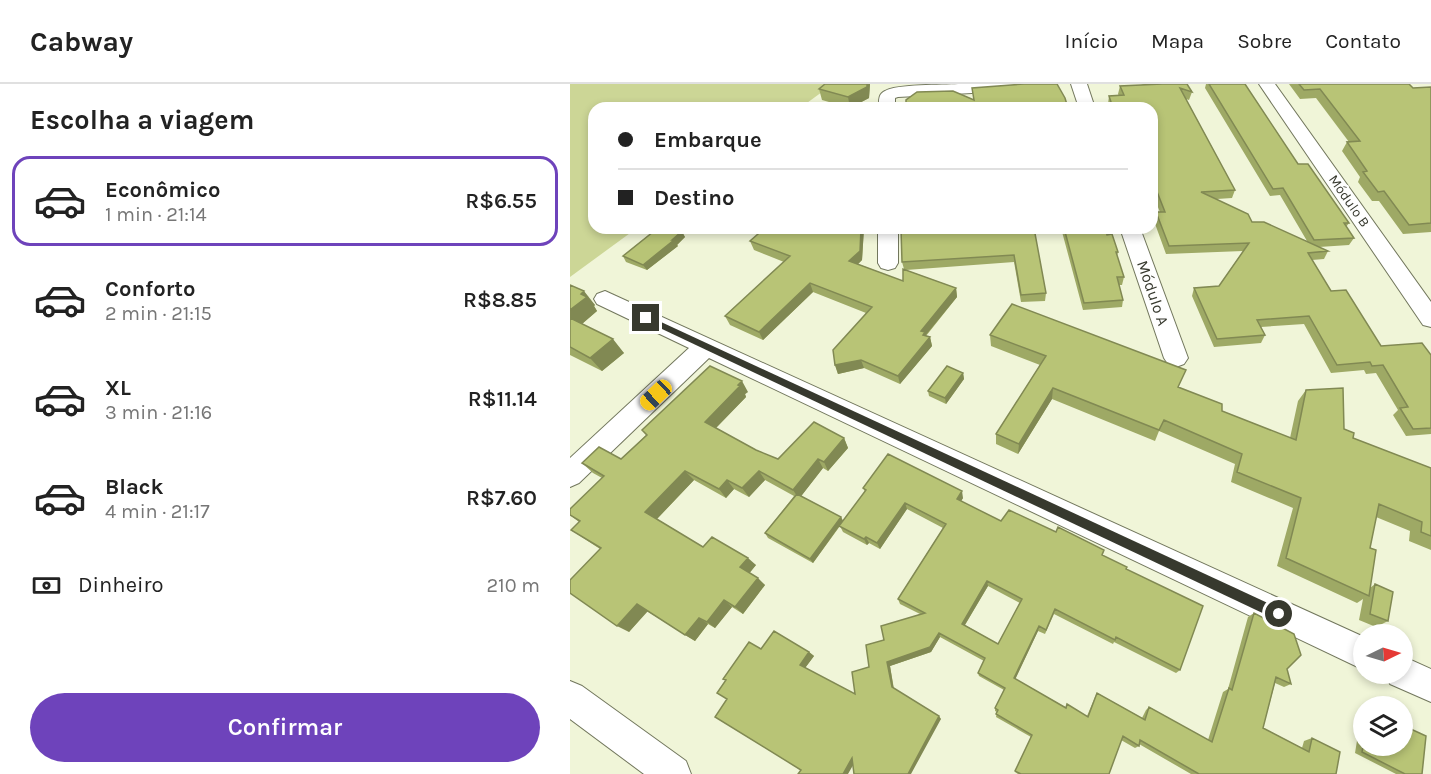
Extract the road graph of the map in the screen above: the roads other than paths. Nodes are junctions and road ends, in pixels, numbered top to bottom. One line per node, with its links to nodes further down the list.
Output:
1 (1043, 84): 4 (street)
2 (1079, 84): 5 (street)
3 (1267, 84): 10 (street, Módulo B)
4 (887, 102)
5 (1086, 102)
6 (888, 234): 8 (street)
7 (1132, 234): 12 (street, Módulo A)
8 (888, 263)
9 (605, 299): 11 (street)
10 (1431, 319)
11 (707, 346): 13 (street); 14 (street)
12 (1176, 358)
13 (570, 475)
14 (1353, 649)
15 (1413, 677): 16 (street)
16 (1431, 686)
17 (570, 698): 18 (street)
18 (674, 774)

